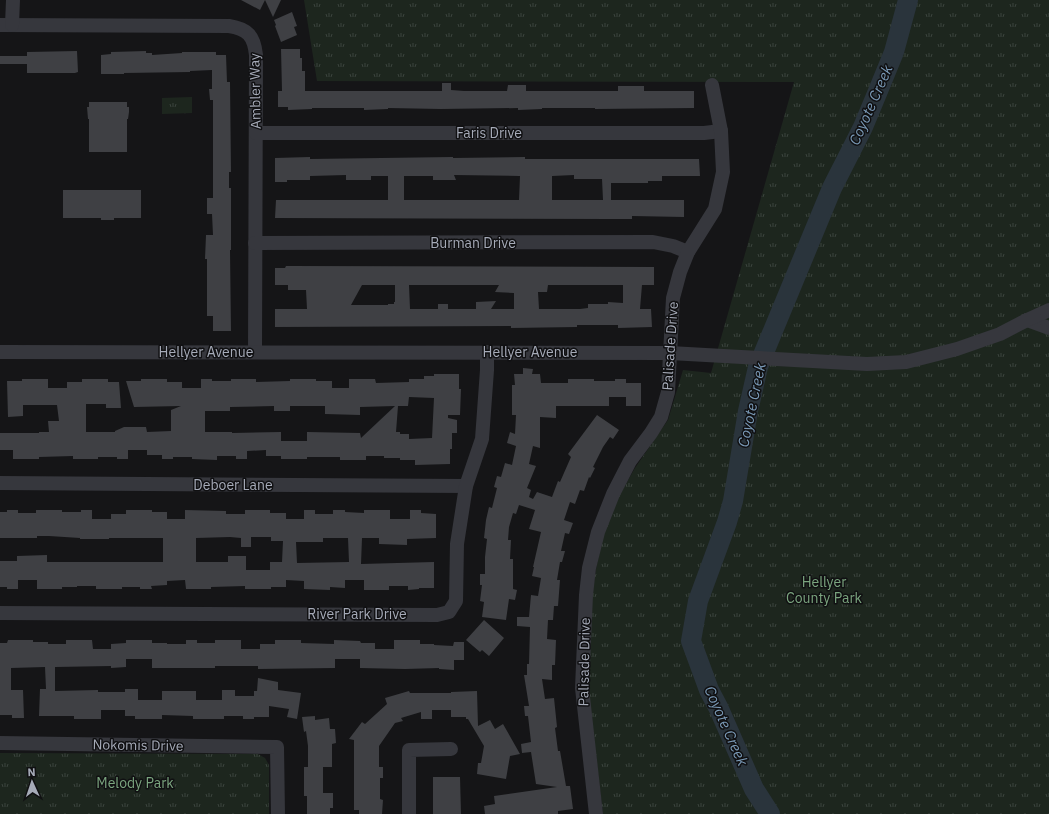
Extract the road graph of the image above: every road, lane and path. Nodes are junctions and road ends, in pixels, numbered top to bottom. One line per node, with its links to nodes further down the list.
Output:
1 (13, 0): 2 (street)
2 (6, 25): 5 (street, Ambler Way)
3 (712, 85): 4 (street, Palisade Drive)
4 (721, 131): 5 (street, Faris Drive); 7 (street, Palisade Drive)
5 (256, 133): 6 (street, Ambler Way)
6 (255, 243): 7 (street, Burman Drive); 12 (street, Ambler Way)
7 (688, 252): 14 (street, Palisade Drive)
8 (1049, 310): 9 (street, Hellyer Avenue)
9 (1027, 320): 10 (street); 14 (street, Hellyer Avenue)
10 (1049, 328)
11 (0, 352): 12 (street, Hellyer Avenue)
12 (255, 352): 13 (street, Hellyer Avenue)
13 (487, 352): 14 (street, Hellyer Avenue); 16 (street, River Park Drive)
14 (670, 353): 22 (street, Palisade Drive)
15 (0, 483): 16 (street, Deboer Lane)
16 (466, 486): 17 (street, River Park Drive)
17 (0, 613)
18 (0, 743): 20 (street, Nokomis Drive)
19 (451, 749): 21 (street)
20 (278, 814)
21 (409, 814)
22 (596, 814)

